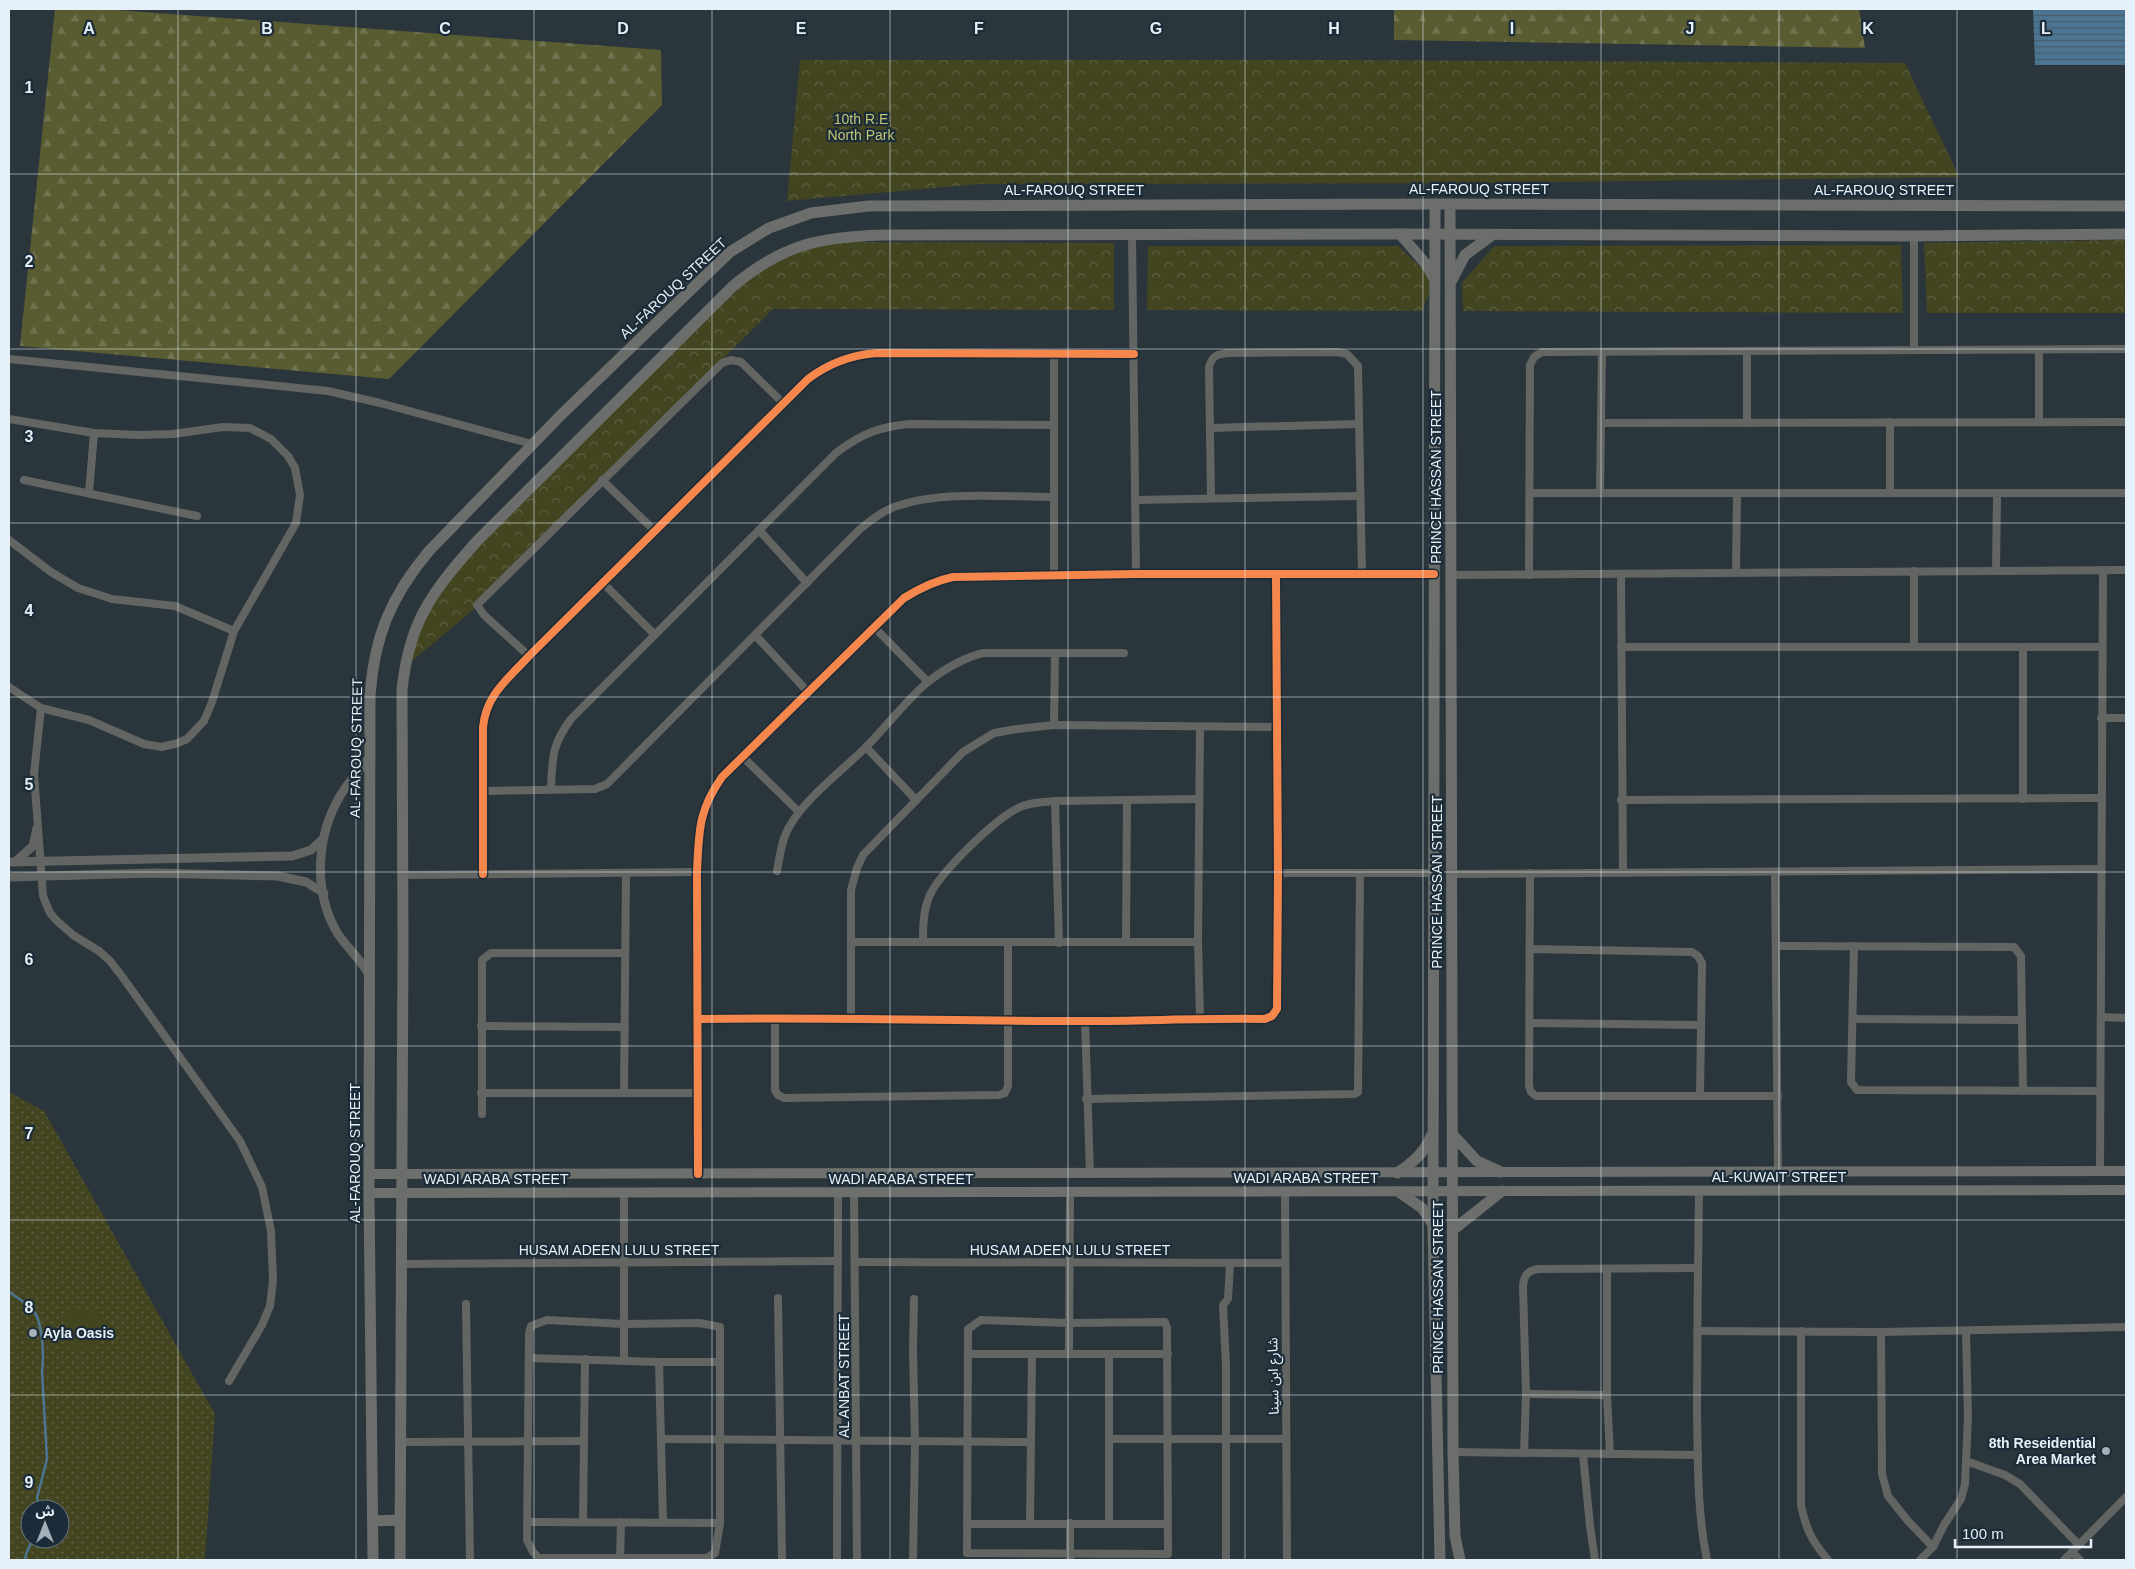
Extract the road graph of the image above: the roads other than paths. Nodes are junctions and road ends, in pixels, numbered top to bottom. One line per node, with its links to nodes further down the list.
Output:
1 (1435, 204): 2 (main road, AL-FAROUQ STREET); 5 (main road, PRINCE HASSAN STREET); 32 (main road, AL-FAROUQ STREET)
2 (1450, 204): 3 (main road, AL-FAROUQ STREET); 6 (main road, PRINCE HASSAN STREET)
3 (2126, 206)
4 (1400, 234): 5 (main road); 9 (main road); 11 (main road)
5 (1435, 234): 6 (main road); 11 (main road, PRINCE HASSAN STREET)
6 (1450, 234): 8 (main road); 12 (main road, PRINCE HASSAN STREET)
7 (2126, 234): 10 (main road)
8 (1493, 235): 10 (main road); 12 (main road)
9 (1132, 236): 19 (street); 115 (main road)
10 (1914, 236): 14 (street)
11 (1435, 280): 57 (main road, PRINCE HASSAN STREET)
12 (1450, 284): 61 (main road, PRINCE HASSAN STREET)
13 (2126, 349): 15 (street)
14 (1914, 350): 15 (street); 16 (street)
15 (2039, 350): 24 (street)
16 (1747, 351): 17 (street); 27 (street)
17 (1602, 352): 26 (street); 36 (street)
18 (1054, 354): 19 (street); 21 (street); 29 (street)
19 (1134, 354): 45 (street)
20 (9, 359): 32 (street)
21 (784, 404): 34 (street); 48 (street)
22 (9, 419): 31 (street)
23 (1890, 422): 24 (street); 27 (street); 39 (street)
24 (2039, 422): 25 (street)
25 (2126, 422)
26 (1601, 423): 27 (street); 37 (street)
27 (1747, 423)
28 (1359, 424): 30 (street); 30 (street); 43 (street)
29 (1053, 425): 42 (street); 47 (street)
30 (1210, 428): 44 (street)
31 (94, 433): 35 (street); 66 (street)
32 (532, 444): 86 (main road, AL-FAROUQ STREET)
33 (24, 480): 35 (street)
34 (602, 480): 48 (street); 75 (street)
35 (89, 493): 46 (street)
36 (1530, 493): 37 (street); 62 (street)
37 (1600, 493): 38 (street)
38 (1737, 493): 39 (street); 54 (street)
39 (1890, 493): 40 (street)
40 (1998, 493): 41 (street); 53 (street)
41 (2126, 493)
42 (1054, 496): 59 (street); 63 (street)
43 (1360, 496): 44 (street); 56 (street)
44 (1211, 498): 45 (street)
45 (1135, 500): 55 (street)
46 (196, 516)
47 (759, 530): 63 (street); 67 (street)
48 (656, 532): 64 (street)
49 (9, 540): 66 (street)
50 (2103, 570): 51 (street); 53 (street); 72 (street)
51 (2126, 570)
52 (1914, 571): 53 (street); 54 (street); 70 (street)
53 (1996, 571)
54 (1736, 573): 58 (street)
55 (1136, 574): 59 (street); 60 (street)
56 (1362, 574): 57 (street); 60 (street)
57 (1434, 574): 108 (main road, PRINCE HASSAN STREET)
58 (1621, 574): 62 (street); 69 (street)
59 (1054, 575): 65 (street)
60 (1276, 575): 84 (street)
61 (1451, 575): 62 (street); 113 (main road, PRINCE HASSAN STREET)
62 (1528, 575)
63 (807, 583): 68 (street)
64 (604, 584): 67 (street); 75 (street)
65 (874, 627): 76 (street); 78 (street)
66 (234, 631): 79 (street)
67 (654, 634): 88 (street)
68 (756, 636): 78 (street); 88 (street)
69 (1621, 647): 70 (street); 95 (street)
70 (1914, 647): 71 (street)
71 (2023, 647): 72 (street); 92 (street)
72 (2101, 647): 80 (street)
73 (1055, 653): 74 (street); 76 (street); 82 (street)
74 (1124, 654)
75 (529, 656): 89 (street)
76 (928, 682): 85 (street)
77 (9, 687): 79 (street)
78 (808, 692): 87 (street)
79 (41, 708): 98 (street)
80 (2101, 718): 81 (street); 90 (street)
81 (2126, 718)
82 (1054, 725): 83 (street); 93 (street)
83 (1200, 727): 84 (street); 91 (street)
84 (1276, 727): 107 (street)
85 (866, 747): 93 (street); 97 (street)
86 (371, 756): 99 (street); 128 (main road, AL-FAROUQ STREET)
87 (743, 757): 97 (street); 104 (street)
88 (551, 789): 89 (street)
89 (483, 791): 111 (street)
90 (2101, 798): 92 (street); 102 (street)
91 (1199, 799): 94 (street); 122 (street)
92 (2023, 799): 95 (street)
93 (916, 800): 118 (street)
94 (1127, 800): 96 (street); 121 (street)
95 (1621, 800): 110 (street)
96 (1055, 801): 119 (street); 123 (street)
97 (799, 812): 103 (street)
98 (37, 828): 100 (street); 101 (street)
99 (322, 840): 100 (street); 117 (street)
100 (39, 860): 101 (street); 114 (street)
101 (12, 861)
102 (2101, 869): 105 (street); 129 (street)
103 (777, 871)
104 (697, 872): 106 (street); 134 (street)
105 (1774, 872): 110 (street); 124 (street)
106 (626, 873): 111 (street); 127 (street)
107 (1278, 873): 112 (street); 132 (street)
108 (1433, 873): 112 (street); 152 (main road, PRINCE HASSAN STREET)
109 (1530, 873): 110 (street); 113 (street); 126 (street)
110 (1623, 873)
111 (483, 874): 115 (street)
112 (1360, 874): 150 (street)
113 (1452, 874): 153 (main road, PRINCE HASSAN STREET)
114 (40, 875): 116 (street); 117 (street); 213 (street)
115 (403, 875): 165 (main road)
116 (9, 877)
117 (324, 893): 128 (street)
118 (851, 942): 119 (street); 131 (street)
119 (923, 942): 120 (street)
120 (1008, 942): 123 (street); 136 (street)
121 (1126, 942): 122 (street); 123 (street)
122 (1198, 942): 132 (street)
123 (1059, 943)
124 (1776, 946): 125 (street); 149 (street)
125 (1854, 946): 135 (street); 137 (street)
126 (1530, 949): 139 (street); 140 (street)
127 (625, 953): 141 (street); 142 (street)
128 (369, 976): 164 (main road, AL-FAROUQ STREET)
129 (2101, 1017): 133 (street); 144 (street)
130 (774, 1018): 131 (street); 134 (street); 136 (street)
131 (852, 1018): 136 (street)
132 (1200, 1018): 138 (street)
133 (2126, 1018)
134 (699, 1019): 147 (street)
135 (1853, 1019): 137 (street); 143 (street)
136 (1009, 1020): 138 (street)
137 (2022, 1020): 143 (street)
138 (1085, 1021): 150 (street)
139 (1530, 1024): 140 (street); 148 (street)
140 (1700, 1025): 148 (street)
141 (481, 1026): 142 (street); 145 (street)
142 (625, 1027): 146 (street)
143 (2023, 1091): 144 (street)
144 (2100, 1091): 159 (street)
145 (481, 1092): 146 (street); 151 (street)
146 (624, 1093): 147 (street)
147 (697, 1093): 166 (street)
148 (1700, 1096): 149 (street)
149 (1778, 1096): 157 (street)
150 (1086, 1099): 162 (street)
151 (482, 1114)
152 (1433, 1132): 154 (main road, PRINCE HASSAN STREET); 163 (main road)
153 (1452, 1135): 155 (main road, PRINCE HASSAN STREET); 156 (main road)
154 (1433, 1172): 155 (main road, AL-KUWAIT STREET); 163 (main road, WADI ARABA STREET); 178 (main road, PRINCE HASSAN STREET)
155 (1453, 1172): 156 (main road, AL-KUWAIT STREET); 168 (main road, PRINCE HASSAN STREET)
156 (1501, 1172): 157 (main road, AL-KUWAIT STREET)
157 (1778, 1172): 158 (main road, AL-KUWAIT STREET)
158 (1916, 1172): 159 (main road, AL-KUWAIT STREET); 171 (main road)
159 (2100, 1172): 160 (main road, AL-KUWAIT STREET)
160 (2126, 1172)
161 (993, 1173): 162 (main road, WADI ARABA STREET); 166 (main road, WADI ARABA STREET); 174 (main road)
162 (1090, 1173): 163 (main road, WADI ARABA STREET)
163 (1397, 1173)
164 (370, 1174): 165 (main road, WADI ARABA STREET); 179 (main road, AL-FAROUQ STREET)
165 (401, 1174): 166 (main road, WADI ARABA STREET); 180 (main road)
166 (698, 1174)
167 (2126, 1190): 171 (main road, AL-KUWAIT STREET)
168 (1453, 1191): 169 (main road, AL-KUWAIT STREET); 178 (main road, AL-KUWAIT STREET); 183 (main road, PRINCE HASSAN STREET)
169 (1502, 1191): 170 (main road, AL-KUWAIT STREET); 183 (main road)
170 (1699, 1191): 171 (main road, AL-KUWAIT STREET); 191 (street)
171 (1918, 1191)
172 (838, 1192): 173 (main road, WADI ARABA STREET); 181 (main road, WADI ARABA STREET); 184 (street, AL ANBAT STREET)
173 (854, 1192): 174 (main road, WADI ARABA STREET); 186 (street, AL ANBAT STREET)
174 (994, 1192): 175 (main road, WADI ARABA STREET)
175 (1070, 1192): 176 (main road, WADI ARABA STREET); 187 (street)
176 (1285, 1192): 177 (main road, WADI ARABA STREET); 189 (street, شارع ابن سينا)
177 (1400, 1192): 178 (main road, WADI ARABA STREET); 182 (main road)
178 (1432, 1192): 182 (main road, PRINCE HASSAN STREET)
179 (369, 1193): 180 (main road, WADI ARABA STREET); 241 (main road, AL-FAROUQ STREET)
180 (401, 1193): 181 (main road, WADI ARABA STREET); 190 (main road)
181 (624, 1193): 185 (street)
182 (1432, 1229): 265 (main road, PRINCE HASSAN STREET)
183 (1453, 1230): 232 (main road, PRINCE HASSAN STREET)
184 (837, 1261): 185 (street, HUSAM ADEEN LULU STREET); 226 (street, AL ANBAT STREET)
185 (624, 1262): 190 (street, HUSAM ADEEN LULU STREET); 197 (street)
186 (856, 1262): 187 (street, HUSAM ADEEN LULU STREET); 227 (street, AL ANBAT STREET)
187 (1068, 1262): 188 (street, HUSAM ADEEN LULU STREET); 196 (street)
188 (1230, 1263): 189 (street, HUSAM ADEEN LULU STREET); 219 (street)
189 (1284, 1263): 222 (street, شارع ابن سينا)
190 (401, 1264): 229 (main road)
191 (1698, 1268): 192 (street); 200 (street)
192 (1607, 1269): 214 (street); 215 (street)
193 (778, 1298): 221 (street)
194 (914, 1299): 228 (street)
195 (466, 1304): 223 (street)
196 (1069, 1323): 203 (street); 205 (street); 207 (street)
197 (623, 1324): 208 (street); 210 (street); 212 (street)
198 (2126, 1327): 199 (street)
199 (1966, 1330): 202 (street); 237 (street)
200 (1696, 1331): 201 (street); 236 (street)
201 (1801, 1331): 202 (street); 269 (street)
202 (1881, 1332): 252 (street)
203 (968, 1354): 204 (street); 230 (street)
204 (1032, 1354): 205 (street); 231 (street)
205 (1069, 1354): 206 (street)
206 (1109, 1354): 207 (street); 217 (street)
207 (1168, 1354): 218 (street)
208 (529, 1358): 209 (street); 224 (street)
209 (585, 1359): 210 (street); 225 (street)
210 (624, 1360): 211 (street)
211 (659, 1362): 212 (street); 216 (street)
212 (720, 1362): 220 (street)
213 (229, 1381)
214 (1526, 1394): 215 (street); 233 (street)
215 (1607, 1395): 235 (street)
216 (662, 1439): 220 (street); 244 (street)
217 (1109, 1439): 218 (street); 248 (street)
218 (1168, 1439): 219 (street); 250 (street)
219 (1226, 1439): 222 (street); 263 (street)
220 (722, 1440): 221 (street); 245 (street)
221 (780, 1440): 226 (street); 259 (street)
222 (1286, 1440): 264 (street, شارع ابن سينا)
223 (468, 1441): 224 (street); 229 (street); 258 (street)
224 (529, 1441): 225 (street); 242 (street)
225 (584, 1441): 240 (street)
226 (837, 1441): 227 (street); 260 (street, AL ANBAT STREET)
227 (856, 1441): 228 (street); 261 (street, AL ANBAT STREET)
228 (915, 1441): 230 (street); 262 (street)
229 (400, 1442): 239 (main road)
230 (967, 1442): 231 (street); 249 (street)
231 (1031, 1442): 246 (street)
232 (1453, 1452): 233 (street); 266 (main road, PRINCE HASSAN STREET)
233 (1524, 1453): 234 (street)
234 (1583, 1454): 235 (street); 267 (street)
235 (1610, 1454): 236 (street)
236 (1698, 1455): 268 (street)
237 (1966, 1461): 251 (street); 252 (street)
238 (2126, 1497): 251 (street)
239 (400, 1520): 241 (main road); 257 (main road)
240 (583, 1521): 242 (street); 243 (street)
241 (373, 1522): 256 (main road, AL-FAROUQ STREET)
242 (527, 1522): 255 (street)
243 (621, 1522): 244 (street); 255 (street)
244 (663, 1522): 245 (street)
245 (720, 1523): 255 (street)
246 (1030, 1523): 247 (street); 249 (street)
247 (1070, 1523): 248 (street); 254 (street)
248 (1109, 1523): 250 (street)
249 (967, 1524): 254 (street)
250 (1168, 1524): 254 (street)
251 (2079, 1545): 253 (street)
252 (1933, 1547): 270 (street)
253 (2072, 1552): 271 (street); 272 (street)
254 (1070, 1557)
255 (620, 1559)
256 (373, 1560)
257 (400, 1560)
258 (470, 1560)
259 (782, 1560)
260 (837, 1560)
261 (857, 1560)
262 (913, 1560)
263 (1226, 1560)
264 (1286, 1560)
265 (1440, 1560)
266 (1460, 1560)
267 (1595, 1560)
268 (1707, 1560)
269 (1828, 1560)
270 (1920, 1560)
271 (2064, 1560)
272 (2080, 1560)

